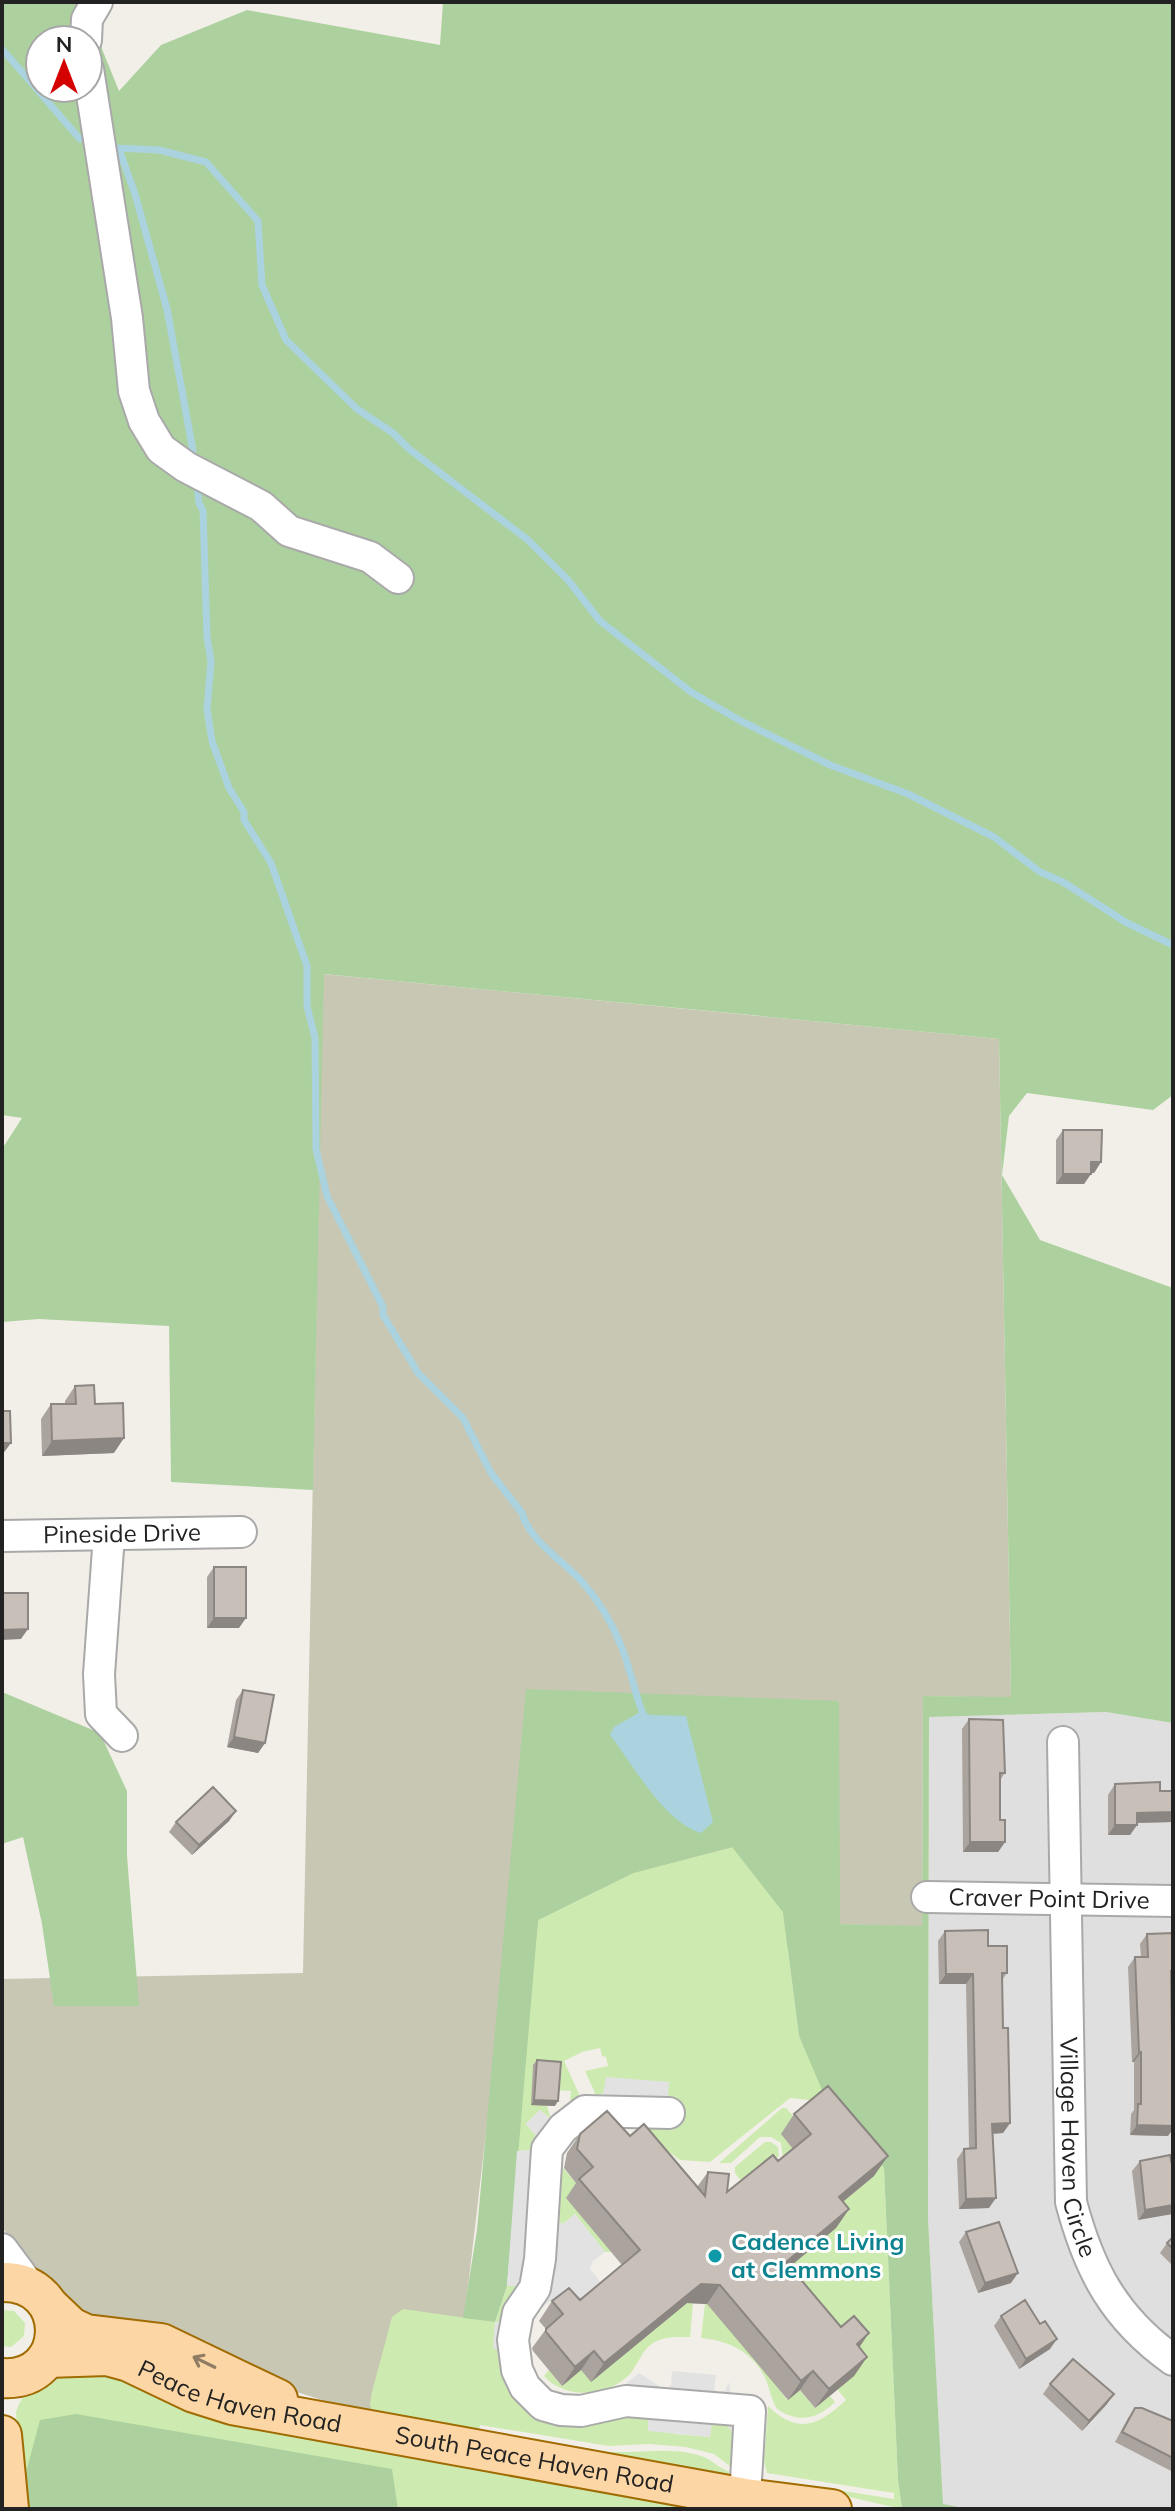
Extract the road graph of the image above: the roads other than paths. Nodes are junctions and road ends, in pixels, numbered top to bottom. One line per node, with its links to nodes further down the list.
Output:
1 (97, 2): 2 (street)
2 (87, 24)
3 (93, 104): 4 (street)
4 (398, 578)
5 (241, 1532): 6 (street, Pineside Drive)
6 (109, 1535): 7 (street, Pineside Drive); 8 (street)
7 (2, 1536)
8 (122, 1736)
9 (1063, 1742): 11 (street, Village Haven Circle)
10 (927, 1897): 11 (street, Craver Point Drive)
11 (1066, 1900): 12 (street, Craver Point Drive); 16 (street, Village Haven Circle)
12 (1173, 1901)
13 (669, 2113): 20 (street)
14 (2, 2249): 15 (street)
15 (28, 2293): 17 (main road); 18 (main road, Peace Haven Road, one-way to 15)
16 (1173, 2360)
17 (23, 2371): 18 (main road, Peace Haven Road); 19 (main road)
18 (324, 2420): 20 (main road, South Peace Haven Road)
19 (3, 2439): 21 (main road)
20 (745, 2498): 22 (main road, South Peace Haven Road); 23 (main road, South Peace Haven Road)
21 (9, 2509)
22 (784, 2509)
23 (832, 2509)

